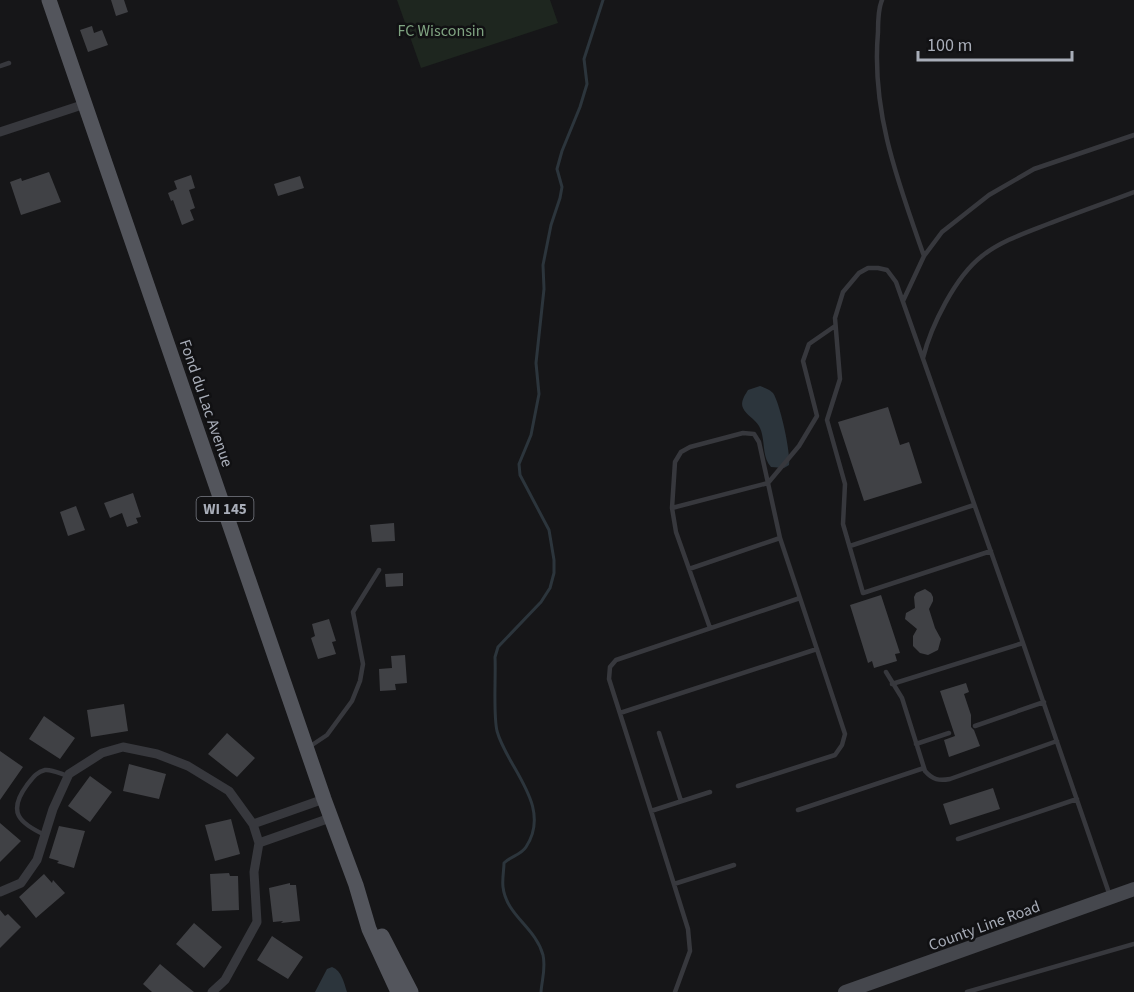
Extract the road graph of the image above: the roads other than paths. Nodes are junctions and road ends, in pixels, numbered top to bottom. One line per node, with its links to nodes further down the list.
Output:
1 (50, 0): 5 (main road, Fond du Lac Avenue / WI 145)
2 (882, 0): 9 (lane)
3 (9, 63): 4 (lane)
4 (0, 66)
5 (85, 104): 6 (street); 34 (main road, Fond du Lac Avenue / WI 145)
6 (0, 132)
7 (1134, 135): 9 (lane)
8 (1134, 192): 12 (lane)
9 (924, 256): 10 (lane)
10 (903, 301): 11 (lane); 12 (lane)
11 (835, 326): 13 (lane); 17 (lane)
12 (923, 359): 14 (lane)
13 (768, 483): 15 (lane); 15 (lane); 16 (lane)
14 (974, 505): 17 (lane); 18 (lane)
15 (672, 508): 19 (lane)
16 (780, 538): 19 (lane); 21 (lane)
17 (850, 546): 18 (lane)
18 (991, 551): 23 (lane)
19 (689, 569): 22 (lane)
20 (379, 570): 34 (lane)
21 (800, 598): 22 (lane); 24 (lane)
22 (710, 628): 28 (lane)
23 (1023, 643): 26 (lane); 27 (lane)
24 (817, 649): 28 (lane); 37 (lane)
25 (886, 672): 26 (lane)
26 (892, 684): 33 (lane)
27 (1044, 702): 29 (lane); 32 (lane)
28 (620, 713): 43 (lane)
29 (975, 726)
30 (659, 733): 41 (lane)
31 (949, 733): 33 (lane)
32 (1057, 741): 35 (lane); 40 (lane)
33 (916, 744): 35 (lane)
34 (306, 749): 39 (main road, Fond du Lac Avenue / WI 145)
35 (924, 768): 42 (lane)
36 (68, 776): 45 (street); 46 (street); 46 (lane)
37 (738, 786)
38 (710, 792): 41 (lane)
39 (324, 799): 44 (main road, Fond du Lac Avenue / WI 145); 45 (street)
40 (1077, 799): 47 (lane); 54 (lane)
41 (681, 801): 43 (lane)
42 (798, 810)
43 (651, 811): 50 (lane)
44 (330, 818): 48 (street); 51 (main road, Fond du Lac Avenue / WI 145)
45 (253, 824): 48 (street)
46 (45, 835): 53 (street)
47 (958, 839)
48 (260, 843): 56 (street)
49 (734, 865): 50 (lane)
50 (674, 884): 59 (lane)
51 (356, 885): 57 (main road, Fond du Lac Avenue / WI 145); 58 (main road, Fond du Lac Avenue / WI 145)
52 (1134, 889): 54 (street, County Line Road)
53 (0, 892)
54 (1110, 898): 60 (street, County Line Road)
55 (1134, 944): 61 (lane)
56 (212, 992)
57 (398, 992)
58 (411, 992)
59 (675, 992)
60 (845, 992)
61 (967, 992)

